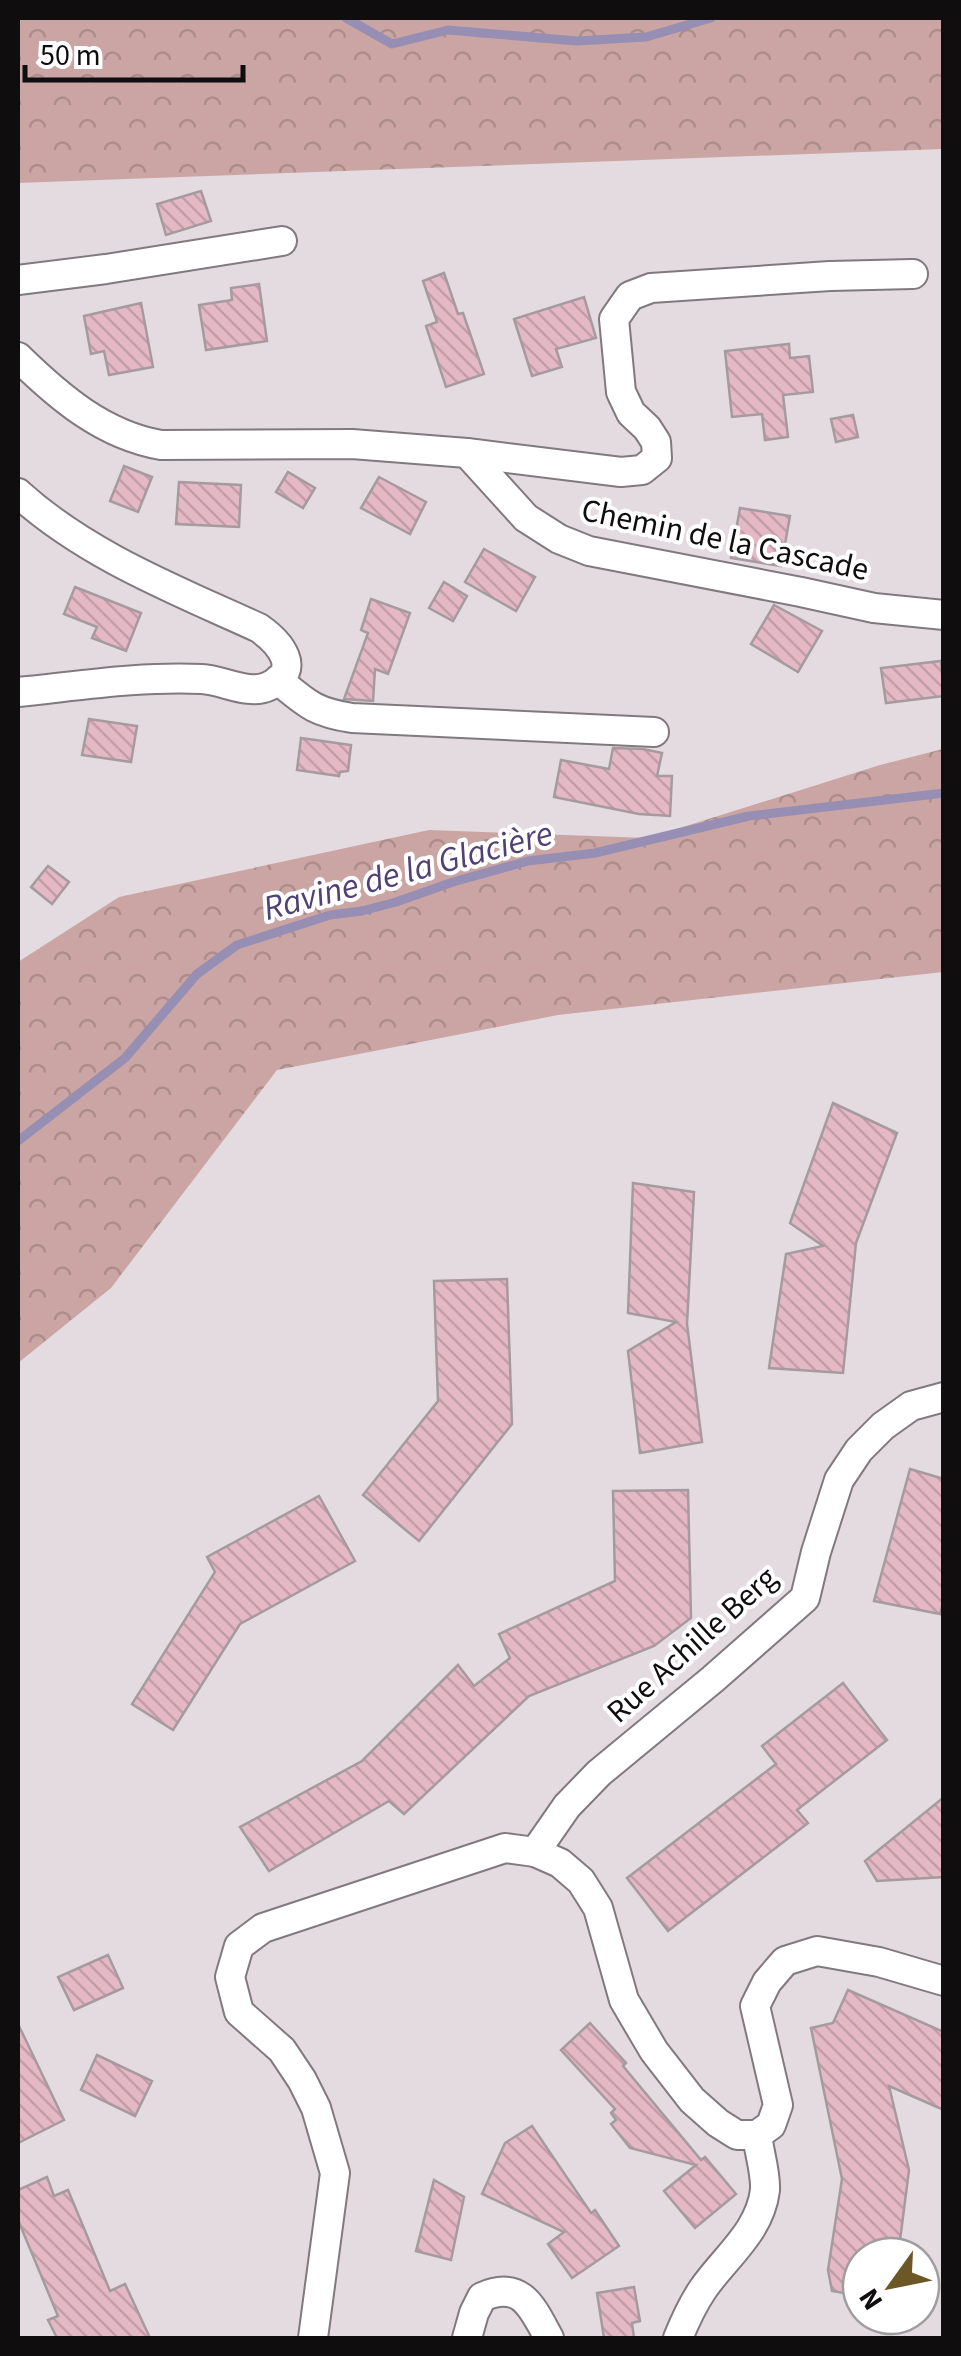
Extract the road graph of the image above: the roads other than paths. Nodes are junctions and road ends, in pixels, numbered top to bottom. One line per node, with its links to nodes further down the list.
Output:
1 (282, 241): 3 (street)
2 (913, 274): 5 (street, Chemin de la Cascade)
3 (18, 280)
4 (18, 356): 5 (street, Chemin de la Cascade)
5 (467, 453): 7 (street, Chemin de la Cascade)
6 (18, 493): 8 (street)
7 (944, 615)
8 (278, 680): 9 (street); 10 (street)
9 (18, 692)
10 (654, 732)
11 (944, 1397): 12 (street, Rue Achille Berg)
12 (535, 1852): 14 (street); 15 (street)
13 (944, 1982): 14 (street)
14 (756, 2135): 18 (street)
15 (313, 2338)
16 (467, 2338): 17 (street)
17 (550, 2338)
18 (678, 2338)

